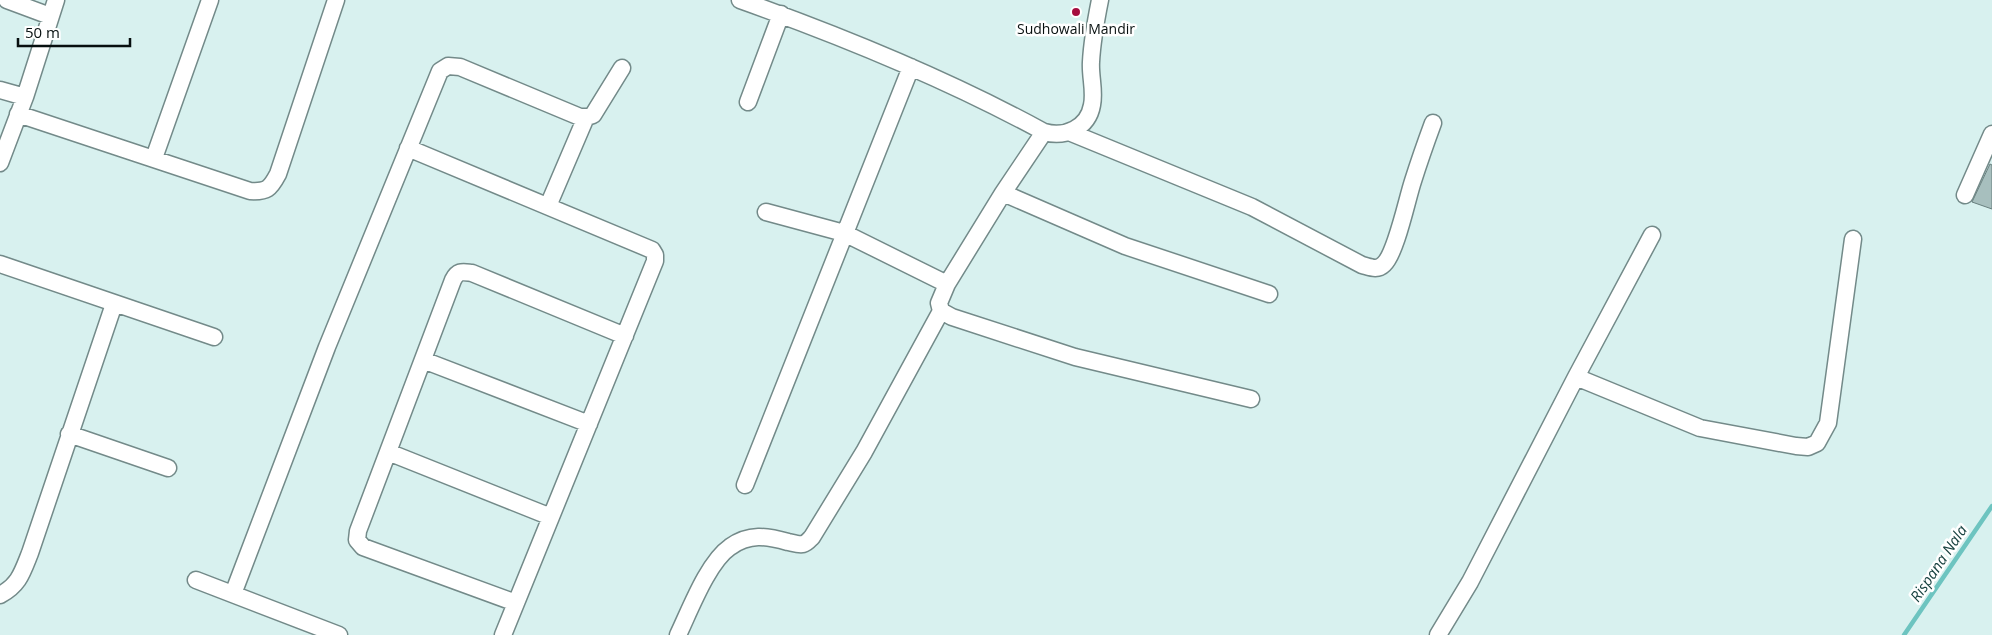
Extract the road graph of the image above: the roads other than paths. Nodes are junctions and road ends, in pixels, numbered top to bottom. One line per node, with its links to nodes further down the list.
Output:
1 (7, 0): 8 (street)
2 (56, 0): 8 (street)
3 (210, 0): 21 (street)
4 (336, 0): 21 (street)
5 (740, 0): 7 (street)
6 (1100, 0): 18 (street)
7 (781, 14): 9 (street); 13 (street)
8 (50, 16): 12 (street)
9 (911, 67): 17 (street); 27 (street)
10 (622, 68): 15 (street)
11 (0, 90): 12 (street)
12 (25, 97): 14 (street)
13 (748, 102)
14 (18, 114): 21 (street); 22 (street)
15 (586, 117): 20 (street); 25 (street)
16 (1433, 123): 18 (street)
17 (1044, 132): 18 (street); 23 (street)
18 (1069, 132)
19 (1992, 134): 24 (street)
20 (408, 148): 25 (street); 47 (street)
21 (154, 158)
22 (0, 163)
23 (1003, 193): 31 (street); 32 (street)
24 (1965, 195)
25 (548, 206): 36 (street)
26 (766, 212): 27 (street)
27 (844, 233): 31 (street); 44 (street)
28 (1652, 235): 38 (street)
29 (1853, 239): 38 (street)
30 (0, 264): 33 (street)
31 (947, 284): 34 (street)
32 (1270, 294)
33 (114, 304): 35 (street); 41 (street)
34 (941, 311): 39 (street); 52 (street)
35 (214, 336)
36 (625, 336): 37 (street); 40 (street)
37 (423, 360): 40 (street); 42 (street)
38 (1576, 377): 53 (street)
39 (1251, 399)
40 (589, 424): 45 (street)
41 (68, 434): 43 (street); 48 (street)
42 (388, 452): 45 (street); 49 (street)
43 (168, 468)
44 (745, 485)
45 (551, 517): 49 (street)
46 (196, 580): 47 (street)
47 (233, 594): 50 (street)
48 (0, 595)
49 (516, 603): 51 (street)
50 (339, 635)
51 (503, 635)
52 (678, 635)
53 (1438, 635)

